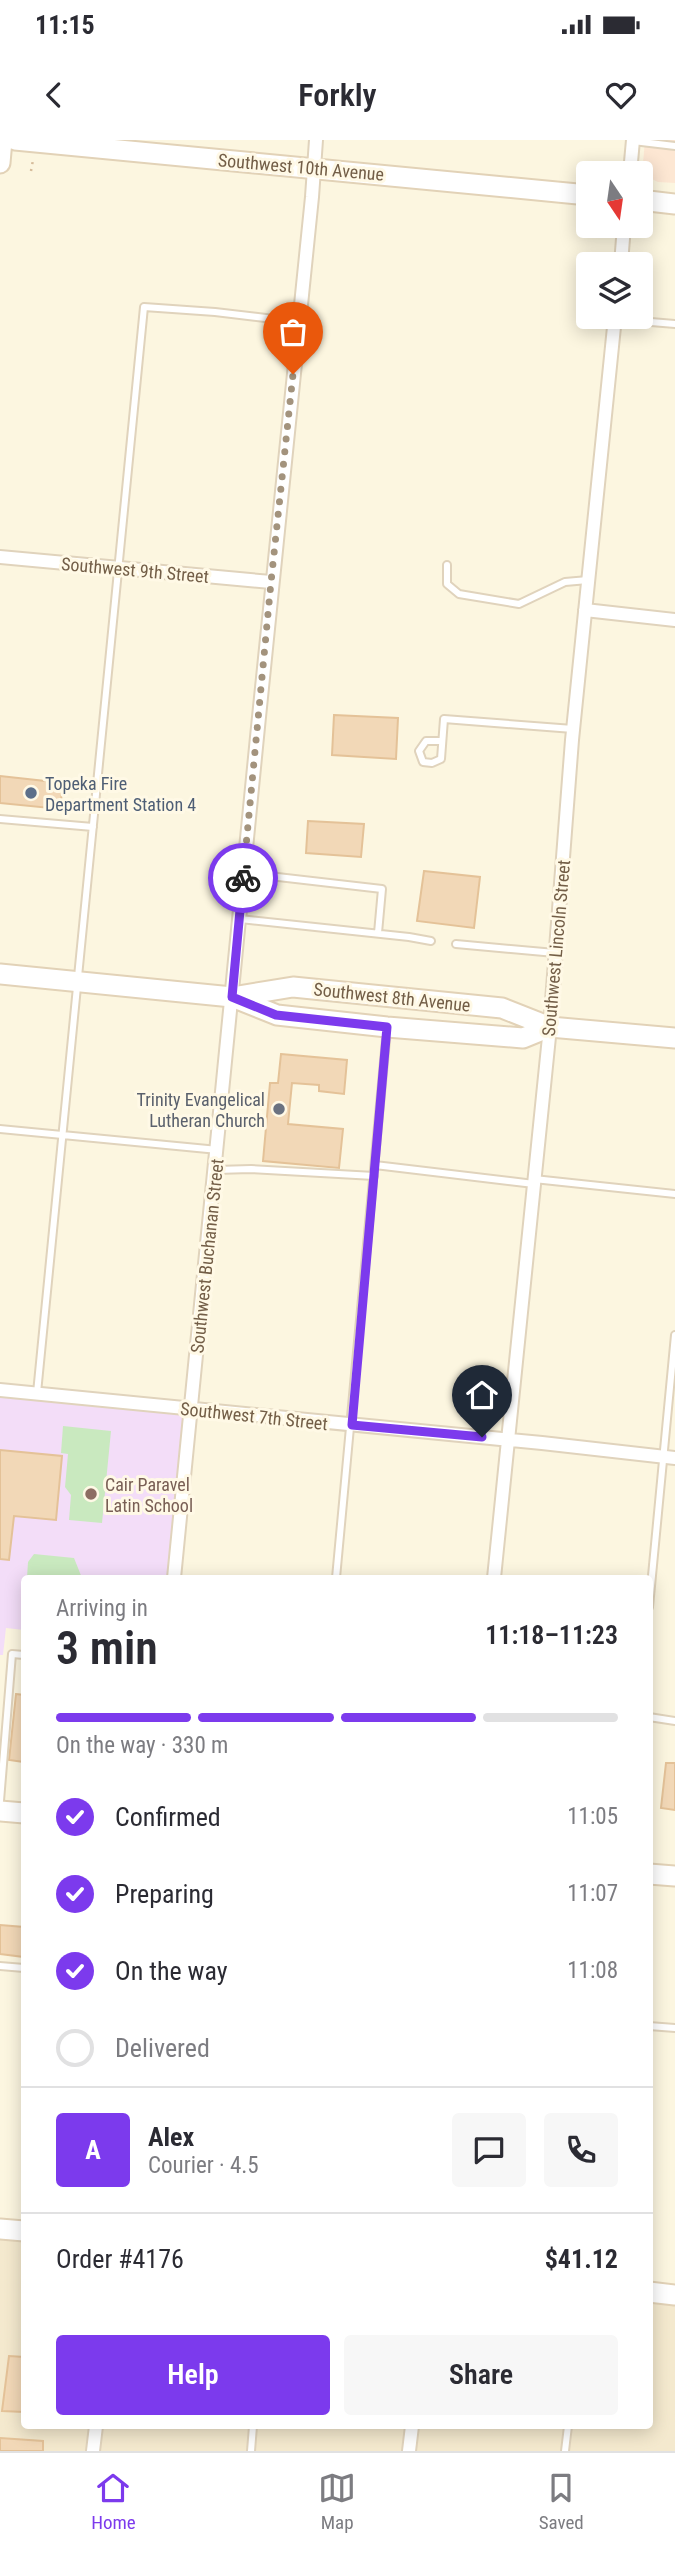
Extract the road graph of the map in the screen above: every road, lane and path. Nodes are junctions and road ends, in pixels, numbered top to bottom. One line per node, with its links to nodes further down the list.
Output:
1 (2, 140): 8 (street)
2 (15, 140): 6 (street, Southwest 10th Avenue)
3 (316, 140): 9 (street, Southwest Buchanan Street)
4 (633, 141): 5 (lane); 7 (street)
5 (675, 146)
6 (158, 147): 9 (street, Southwest 10th Avenue)
7 (631, 161)
8 (0, 163)
9 (314, 169): 10 (street, Southwest 10th Avenue); 13 (street, Southwest Buchanan Street)
10 (576, 194)
11 (653, 201): 12 (street)
12 (675, 204)
13 (299, 322): 19 (lane); 21 (street, Southwest Buchanan Street)
14 (653, 322): 15 (lane)
15 (675, 324)
16 (614, 329): 20 (street, Southwest Lincoln Street)
17 (0, 556): 19 (street, Southwest 9th Street)
18 (447, 565): 20 (lane)
19 (118, 568): 21 (street, Southwest 9th Street); 27 (lane)
20 (588, 580): 22 (street, Southwest Lincoln Street)
21 (271, 582): 28 (street, Southwest Buchanan Street)
22 (585, 610): 23 (street); 24 (street, Southwest Lincoln Street)
23 (675, 621)
24 (573, 729): 25 (lane); 33 (street, Southwest Lincoln Street)
25 (442, 741)
26 (0, 819): 27 (lane)
27 (93, 827): 35 (lane)
28 (244, 873): 29 (street, Southwest Buchanan Street); 30 (lane)
29 (240, 919): 30 (lane); 36 (street, Southwest Buchanan Street)
30 (378, 933): 31 (lane)
31 (431, 941)
32 (456, 944): 33 (lane)
33 (555, 953): 38 (street, Southwest Lincoln Street)
34 (0, 974): 35 (street, Southwest 8th Avenue)
35 (77, 982): 36 (street, Southwest 8th Avenue); 41 (lane)
36 (232, 997): 37 (street, Southwest 8th Avenue); 38 (street, Southwest 8th Avenue); 42 (street, Southwest Buchanan Street)
37 (387, 1027): 38 (street, Southwest 8th Avenue); 43 (lane)
38 (550, 1027): 39 (street, Southwest 8th Avenue); 46 (street, Southwest Lincoln Street)
39 (675, 1038)
40 (0, 1129): 41 (lane)
41 (62, 1135): 42 (lane); 51 (lane)
42 (218, 1150): 44 (street, Southwest Buchanan Street)
43 (375, 1165): 45 (lane); 46 (lane)
44 (216, 1170): 45 (lane); 52 (street, Southwest Buchanan Street)
45 (374, 1176): 53 (lane)
46 (534, 1182): 47 (lane); 54 (street, Southwest Lincoln Street)
47 (675, 1194)
48 (675, 1335): 49 (lane)
49 (674, 1345): 55 (lane)
50 (0, 1390): 51 (street, Southwest 7th Street)
51 (37, 1393): 52 (street, Southwest 7th Street)
52 (191, 1410): 53 (street, Southwest 7th Street); 56 (street, Southwest Buchanan Street)
53 (352, 1425): 54 (street, Southwest 7th Street); 57 (lane)
54 (508, 1439): 55 (street, Southwest 7th Street); 58 (street, Southwest Lincoln Street)
55 (669, 1457): 59 (lane)
56 (174, 1575)
57 (336, 1575)
58 (494, 1575)
59 (653, 1577)
60 (21, 1655): 63 (lane)
61 (653, 1718): 62 (lane)
62 (675, 1721)
63 (0, 1801)
64 (0, 1811): 65 (street)
65 (21, 1813)
66 (653, 1874): 67 (street)
67 (675, 1876)
68 (0, 1966): 69 (lane)
69 (21, 1968)
70 (653, 2026): 71 (lane)
71 (675, 2028)
72 (0, 2229): 73 (street)
73 (21, 2231)
74 (653, 2292): 75 (street)
75 (675, 2295)
76 (96, 2429): 80 (street)
77 (253, 2429): 81 (lane)
78 (412, 2429): 82 (street)
79 (568, 2429): 83 (lane)
80 (93, 2451)
81 (250, 2451)
82 (409, 2451)
83 (565, 2451)

